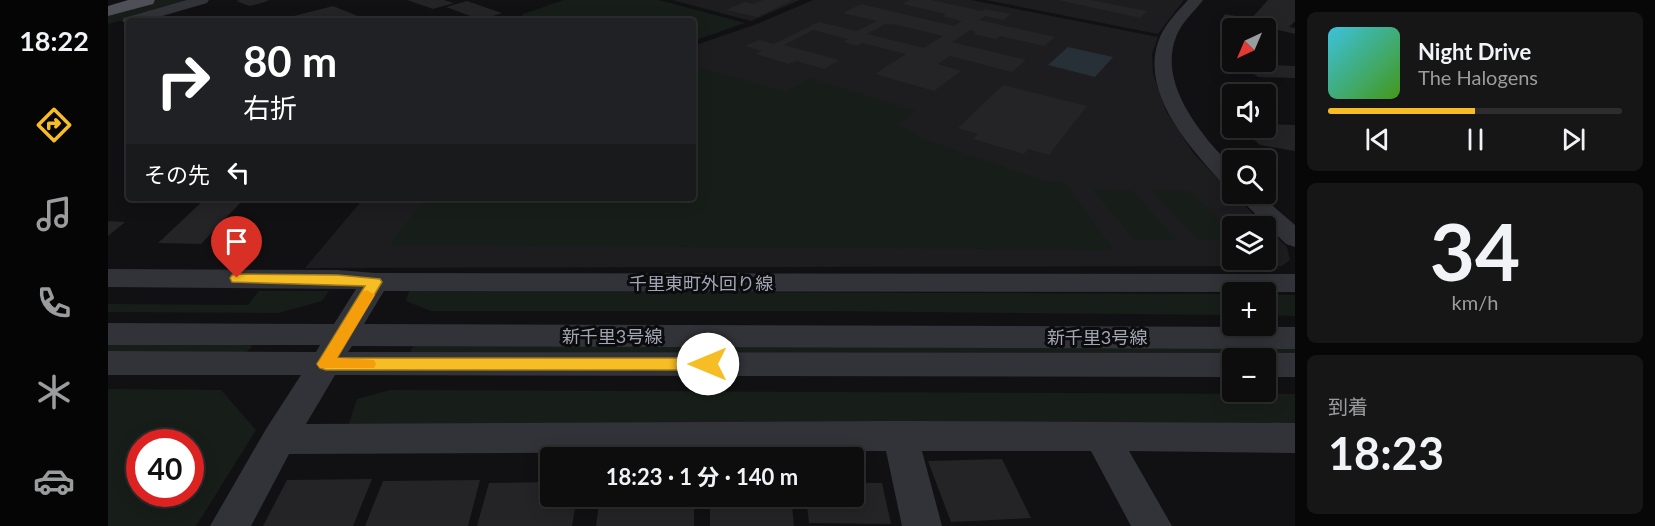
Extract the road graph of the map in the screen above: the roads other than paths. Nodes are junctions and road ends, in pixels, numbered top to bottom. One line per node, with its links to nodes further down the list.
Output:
1 (119, 0): 5 (main road)
2 (147, 0): 6 (main road)
3 (202, 0): 6 (street)
4 (1196, 0): 7 (street)
5 (108, 3)
6 (121, 19)
7 (1222, 170)
8 (1257, 204): 9 (street)
9 (1295, 239)
10 (108, 278): 11 (street, 千里東町外回り線)
11 (375, 282): 12 (street, 千里東町外回り線); 14 (street)
12 (1295, 283)
13 (108, 334): 14 (street, 新千里3号線)
14 (344, 335): 15 (street, 新千里3号線); 17 (street)
15 (1295, 338)
16 (108, 363): 17 (street, 新千里3号線)
17 (326, 364): 18 (street, 新千里3号線); 24 (street)
18 (1222, 365)
19 (1276, 365): 20 (street)
20 (1295, 365)
21 (900, 436): 22 (street); 24 (street); 26 (street)
22 (1101, 436): 23 (street); 27 (street)
23 (1295, 438)
24 (279, 439): 25 (street)
25 (230, 526)
26 (922, 526)
27 (1152, 526)

